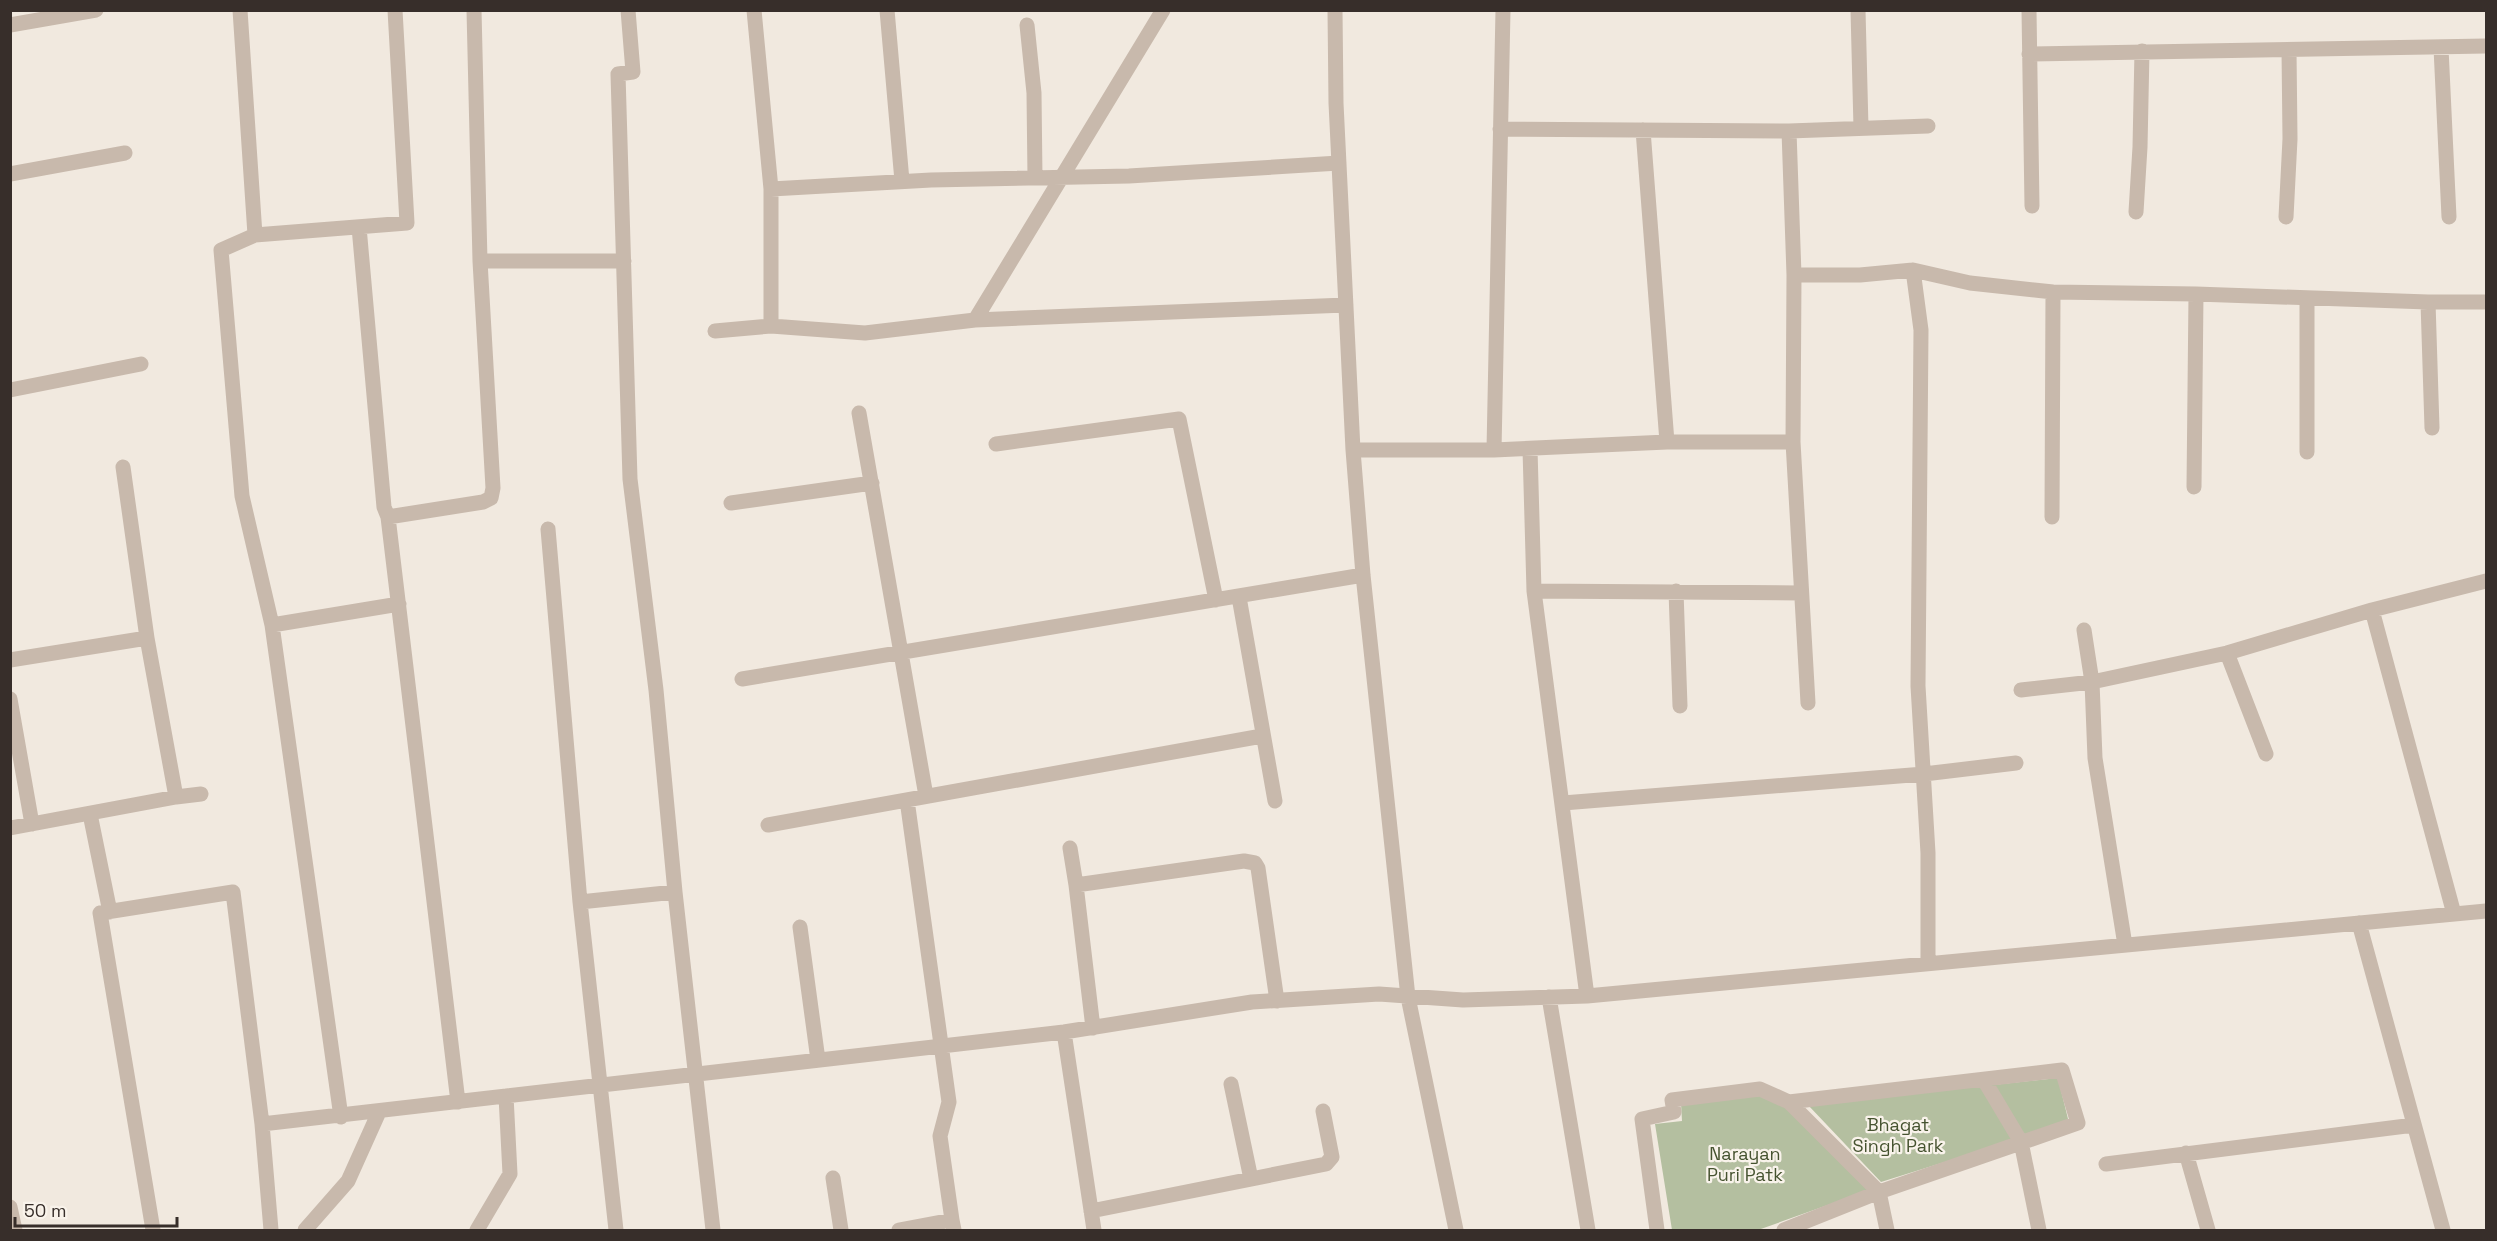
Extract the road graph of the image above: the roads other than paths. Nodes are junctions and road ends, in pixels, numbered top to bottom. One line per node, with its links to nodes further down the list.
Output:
1 (96, 10): 13 (street)
2 (240, 10): 37 (street)
3 (395, 10): 36 (street)
4 (474, 10): 38 (street)
5 (628, 10): 39 (street)
6 (754, 10): 31 (street)
7 (887, 10): 30 (street)
8 (1163, 10): 28 (street)
9 (1335, 10): 26 (street)
10 (1503, 10): 22 (street)
11 (1858, 10): 21 (street)
12 (2029, 10): 19 (street)
13 (10, 25)
14 (1027, 25): 29 (street)
15 (2487, 46): 16 (street)
16 (2441, 48): 17 (street); 35 (street)
17 (2289, 50): 18 (street); 34 (street)
18 (2142, 51): 19 (street); 33 (street)
19 (2029, 54): 32 (street)
20 (1928, 126): 21 (street)
21 (1861, 128): 24 (street)
22 (1500, 129): 23 (street); 60 (street)
23 (1643, 130): 24 (street); 55 (street)
24 (1789, 131): 41 (street)
25 (125, 153): 27 (street)
26 (1339, 163): 28 (street); 47 (street)
27 (10, 174)
28 (1064, 177): 29 (street); 48 (street)
29 (1035, 178): 30 (street)
30 (902, 181): 31 (street)
31 (771, 189): 49 (street)
32 (2032, 206)
33 (2136, 212)
34 (2286, 217)
35 (2449, 217)
36 (358, 227): 37 (street); 66 (street)
37 (255, 235): 78 (street)
38 (480, 261): 39 (street); 66 (street)
39 (624, 261): 106 (street)
40 (1913, 270): 41 (street); 42 (street); 93 (street)
41 (1794, 275): 56 (street)
42 (2053, 292): 43 (street); 67 (street)
43 (2196, 294): 44 (street); 64 (street)
44 (2307, 299): 45 (street); 61 (street)
45 (2428, 302): 46 (street); 54 (street)
46 (2487, 302)
47 (1347, 305): 48 (street); 59 (street)
48 (975, 321): 49 (street)
49 (771, 326): 50 (street)
50 (715, 331)
51 (141, 364): 52 (street)
52 (10, 390)
53 (859, 413): 63 (street)
54 (2432, 428)
55 (1667, 442): 56 (street); 58 (street)
56 (1793, 442): 73 (street)
57 (996, 444): 75 (street)
58 (1530, 449): 60 (street); 71 (street)
59 (1353, 450): 60 (street); 69 (street)
60 (1494, 450)
61 (2307, 452)
62 (123, 467): 80 (street)
63 (872, 483): 65 (street); 81 (street)
64 (2194, 487)
65 (731, 503)
66 (388, 517): 76 (street)
67 (2052, 517)
68 (548, 529): 107 (street)
69 (1363, 575): 74 (street); 116 (street)
70 (2487, 581): 77 (street)
71 (1534, 591): 72 (street); 99 (street)
72 (1676, 591): 73 (street); 89 (street)
73 (1800, 593): 88 (street)
74 (1239, 597): 75 (street); 90 (street)
75 (1216, 600): 81 (street)
76 (399, 604): 78 (street); 128 (street)
77 (2372, 610): 82 (street); 110 (street)
78 (272, 625): 132 (street)
79 (2084, 630): 85 (street)
80 (147, 638): 83 (street); 96 (street)
81 (901, 652): 84 (street); 95 (street)
82 (2227, 653): 85 (street); 91 (street)
83 (10, 660)
84 (742, 679)
85 (2092, 682): 86 (street); 113 (street)
86 (2021, 690)
87 (10, 699): 101 (street)
88 (1808, 703)
89 (1680, 706)
90 (1262, 736): 95 (street); 98 (street)
91 (2266, 754)
92 (2016, 763): 93 (street)
93 (1924, 774): 99 (street); 114 (street)
94 (201, 794): 96 (street)
95 (926, 796): 97 (street)
96 (176, 797): 100 (street)
97 (907, 800): 102 (street); 121 (street)
98 (1275, 801)
99 (1563, 803): 115 (street)
100 (90, 814): 101 (street); 109 (street)
101 (32, 824): 103 (street)
102 (768, 825)
103 (10, 828)
104 (1070, 848): 105 (street)
105 (1076, 885): 118 (street); 119 (street)
106 (675, 892): 107 (street); 123 (street)
107 (580, 902): 126 (street)
108 (2487, 911): 110 (street)
109 (110, 912): 133 (street); 145 (street)
110 (2454, 914): 111 (street)
111 (2359, 923): 113 (street); 134 (street)
112 (800, 927): 122 (street)
113 (2125, 945): 114 (street)
114 (1928, 964): 115 (street)
115 (1587, 996): 117 (street)
116 (1408, 997): 117 (street); 118 (street); 154 (street)
117 (1549, 997): 155 (street)
118 (1277, 1001): 119 (street)
119 (1094, 1028): 120 (street)
120 (1064, 1032): 121 (street); 142 (street)
121 (943, 1046): 122 (street); 143 (street)
122 (818, 1060): 123 (street)
123 (696, 1074): 126 (street); 150 (street)
124 (1984, 1080): 129 (street); 135 (street); 135 (street)
125 (1230, 1084): 139 (street)
126 (602, 1085): 127 (street); 149 (street)
127 (506, 1096): 128 (street); 148 (street)
128 (458, 1102): 131 (street)
129 (1789, 1102): 140 (street); 156 (street)
130 (1323, 1110): 139 (street)
131 (379, 1112): 132 (street); 147 (street)
132 (341, 1117): 133 (street)
133 (262, 1124): 146 (street)
134 (2414, 1125): 136 (street); 161 (street)
135 (2021, 1142): 140 (street); 159 (street)
136 (2186, 1153): 137 (street); 160 (street)
137 (2106, 1164)
138 (833, 1178): 151 (street)
139 (1251, 1179): 142 (street)
140 (1879, 1192): 157 (street); 158 (street)
141 (10, 1207): 144 (street)
142 (1091, 1211): 153 (street)
143 (953, 1225): 152 (street)
144 (15, 1230)
145 (153, 1230)
146 (271, 1230)
147 (305, 1230)
148 (477, 1230)
149 (616, 1230)
150 (713, 1230)
151 (842, 1230)
152 (899, 1230)
153 (1094, 1230)
154 (1456, 1230)
155 (1588, 1230)
156 (1657, 1230)
157 (1784, 1230)
158 (1887, 1230)
159 (2039, 1230)
160 (2208, 1230)
161 (2443, 1230)

